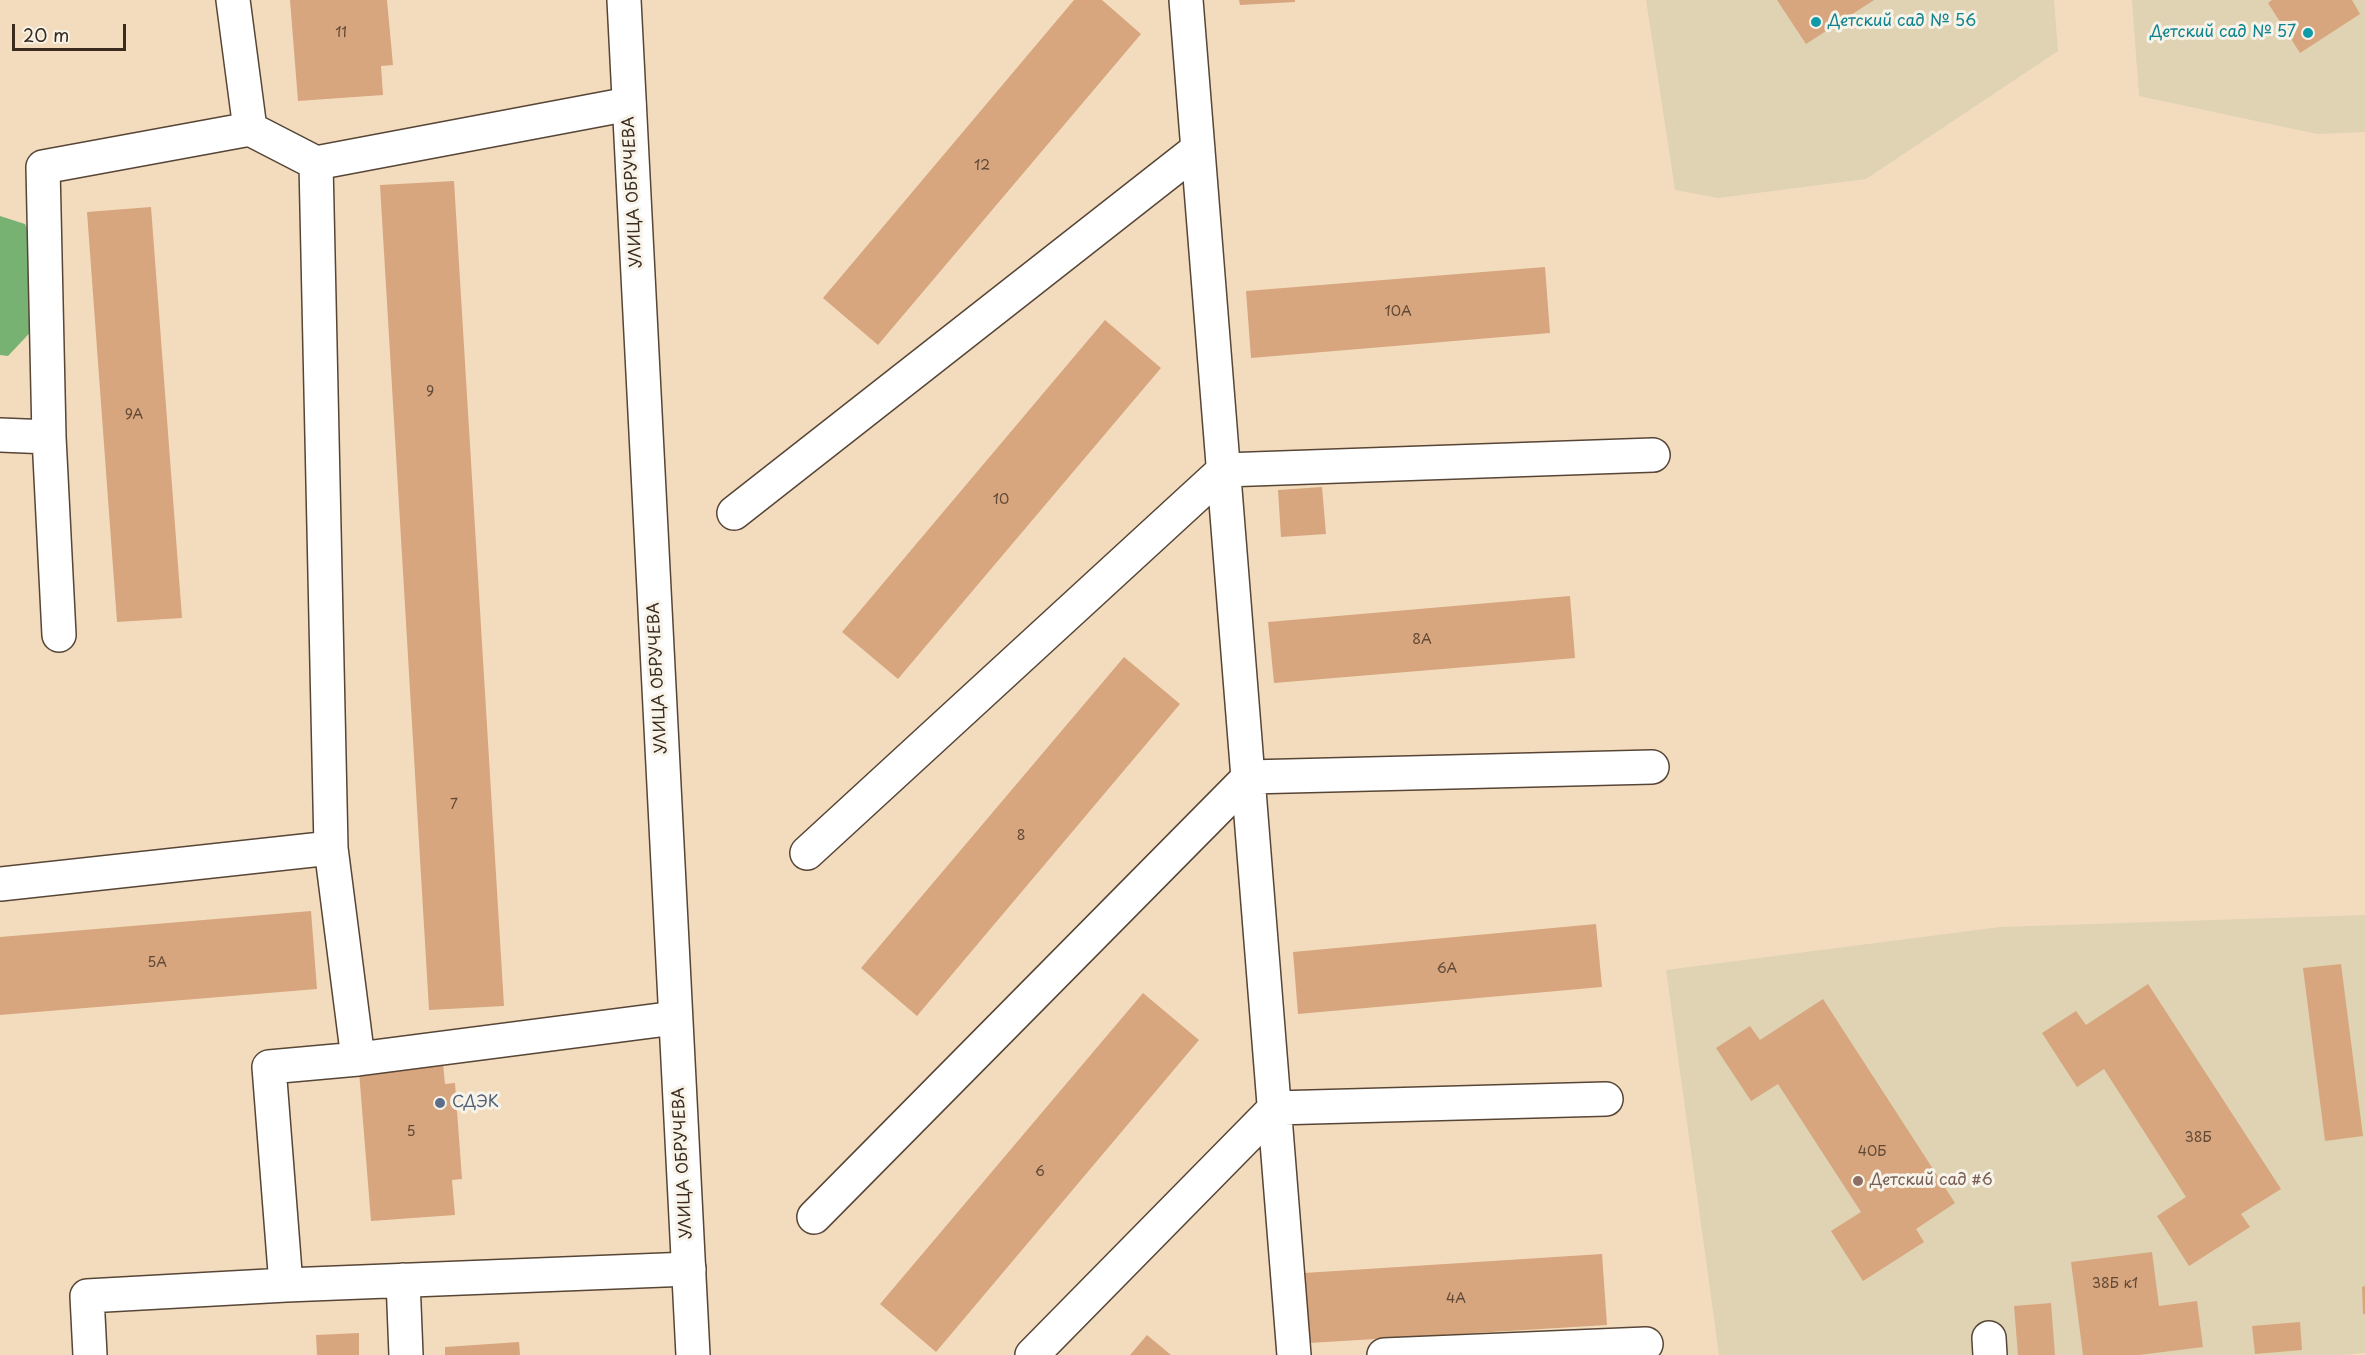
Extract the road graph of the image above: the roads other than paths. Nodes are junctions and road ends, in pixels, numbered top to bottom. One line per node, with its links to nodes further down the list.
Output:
1 (233, 0): 5 (main road)
2 (624, 0): 4 (main road, УЛИЦА ОБРУЧЕВА)
3 (1186, 0): 6 (main road)
4 (629, 104): 7 (main road); 19 (main road, УЛИЦА ОБРУЧЕВА)
5 (250, 129): 7 (main road); 9 (main road)
6 (1198, 149): 11 (main road); 12 (main road)
7 (316, 163): 16 (main road)
8 (0, 435): 9 (main road)
9 (49, 437): 13 (main road)
10 (1653, 455): 11 (main road)
11 (1224, 470): 15 (main road); 17 (main road)
12 (734, 513)
13 (59, 635)
14 (1652, 767): 15 (main road)
15 (1249, 777): 22 (main road); 23 (main road)
16 (331, 849): 18 (main road); 20 (main road)
17 (807, 853)
18 (0, 884)
19 (675, 1018): 20 (main road); 24 (main road, УЛИЦА ОБРУЧЕВА)
20 (358, 1059): 26 (main road)
21 (1606, 1099): 22 (main road)
22 (1275, 1108): 31 (main road); 32 (main road)
23 (814, 1217)
24 (688, 1269): 25 (main road); 30 (main road, УЛИЦА ОБРУЧЕВА)
25 (403, 1280): 26 (main road); 29 (main road)
26 (286, 1285): 28 (main road)
27 (1646, 1344): 33 (main road)
28 (90, 1355)
29 (406, 1355)
30 (693, 1355)
31 (1032, 1355)
32 (1294, 1355)
33 (1384, 1355)

